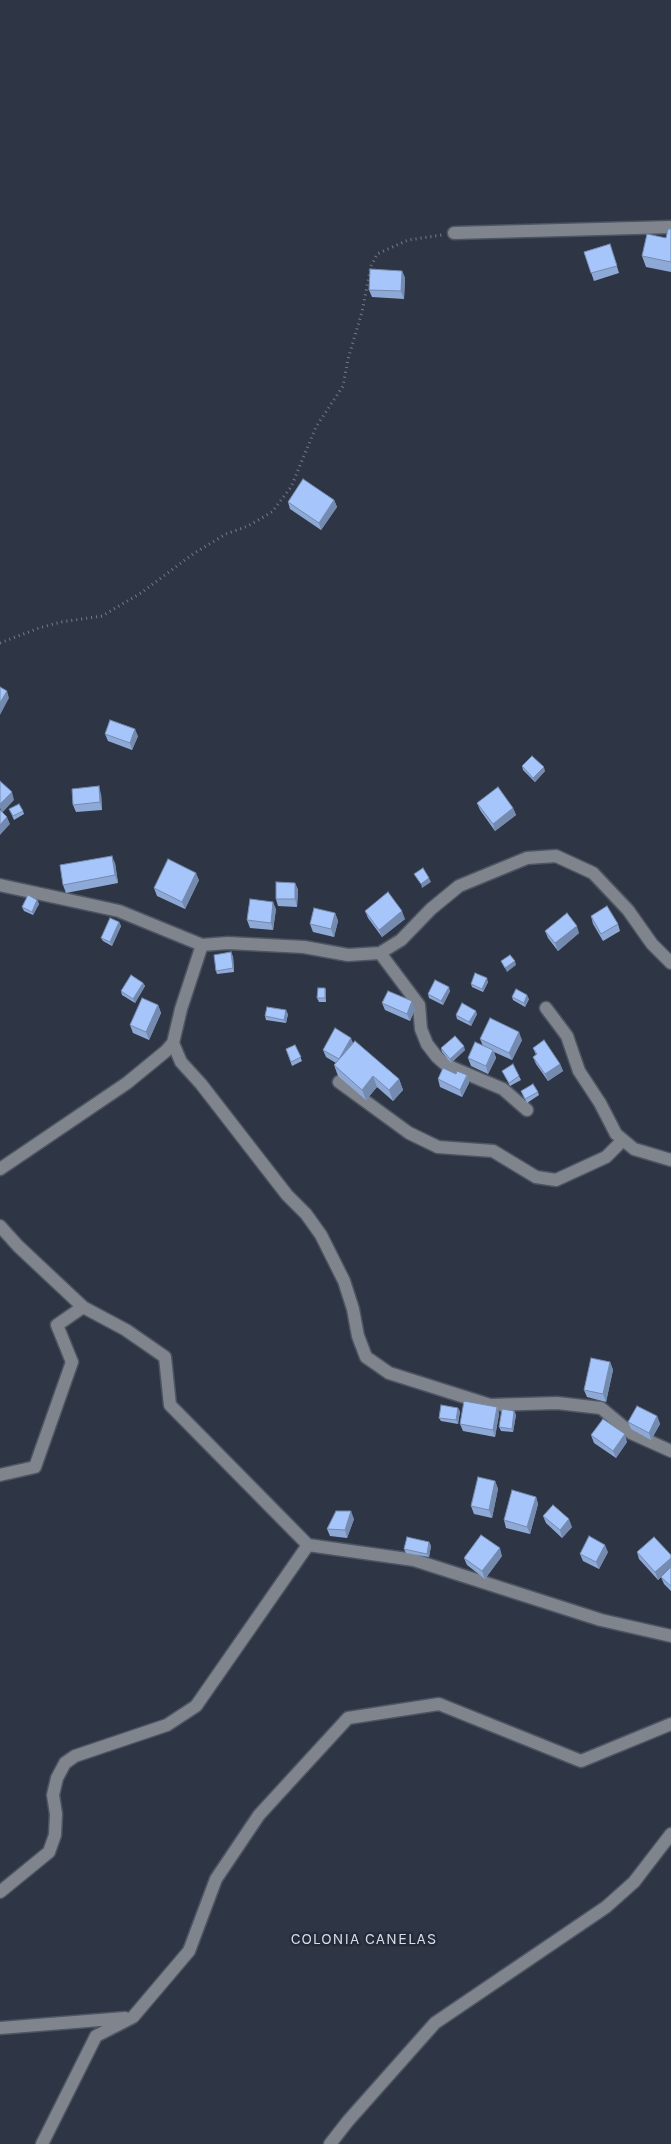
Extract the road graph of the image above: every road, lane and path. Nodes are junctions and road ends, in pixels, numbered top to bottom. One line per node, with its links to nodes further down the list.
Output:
1 (671, 227): 2 (street)
2 (454, 233): 3 (path)
3 (0, 643)
4 (0, 885): 5 (street)
5 (202, 945): 6 (street); 9 (street)
6 (380, 953): 7 (street); 11 (street)
7 (671, 963)
8 (546, 1008): 12 (street)
9 (173, 1043): 14 (street); 17 (street)
10 (338, 1082): 12 (street)
11 (527, 1110)
12 (623, 1140): 13 (street)
13 (671, 1160)
14 (0, 1169)
15 (0, 1226): 16 (street)
16 (83, 1307): 18 (street); 19 (street)
17 (671, 1451)
18 (0, 1476)
19 (308, 1545): 20 (street); 23 (street)
20 (671, 1636)
21 (671, 1724): 24 (street)
22 (671, 1834): 27 (street)
23 (0, 1892)
24 (133, 2017): 25 (street); 26 (street)
25 (0, 2028)
26 (42, 2144)
27 (330, 2144)

